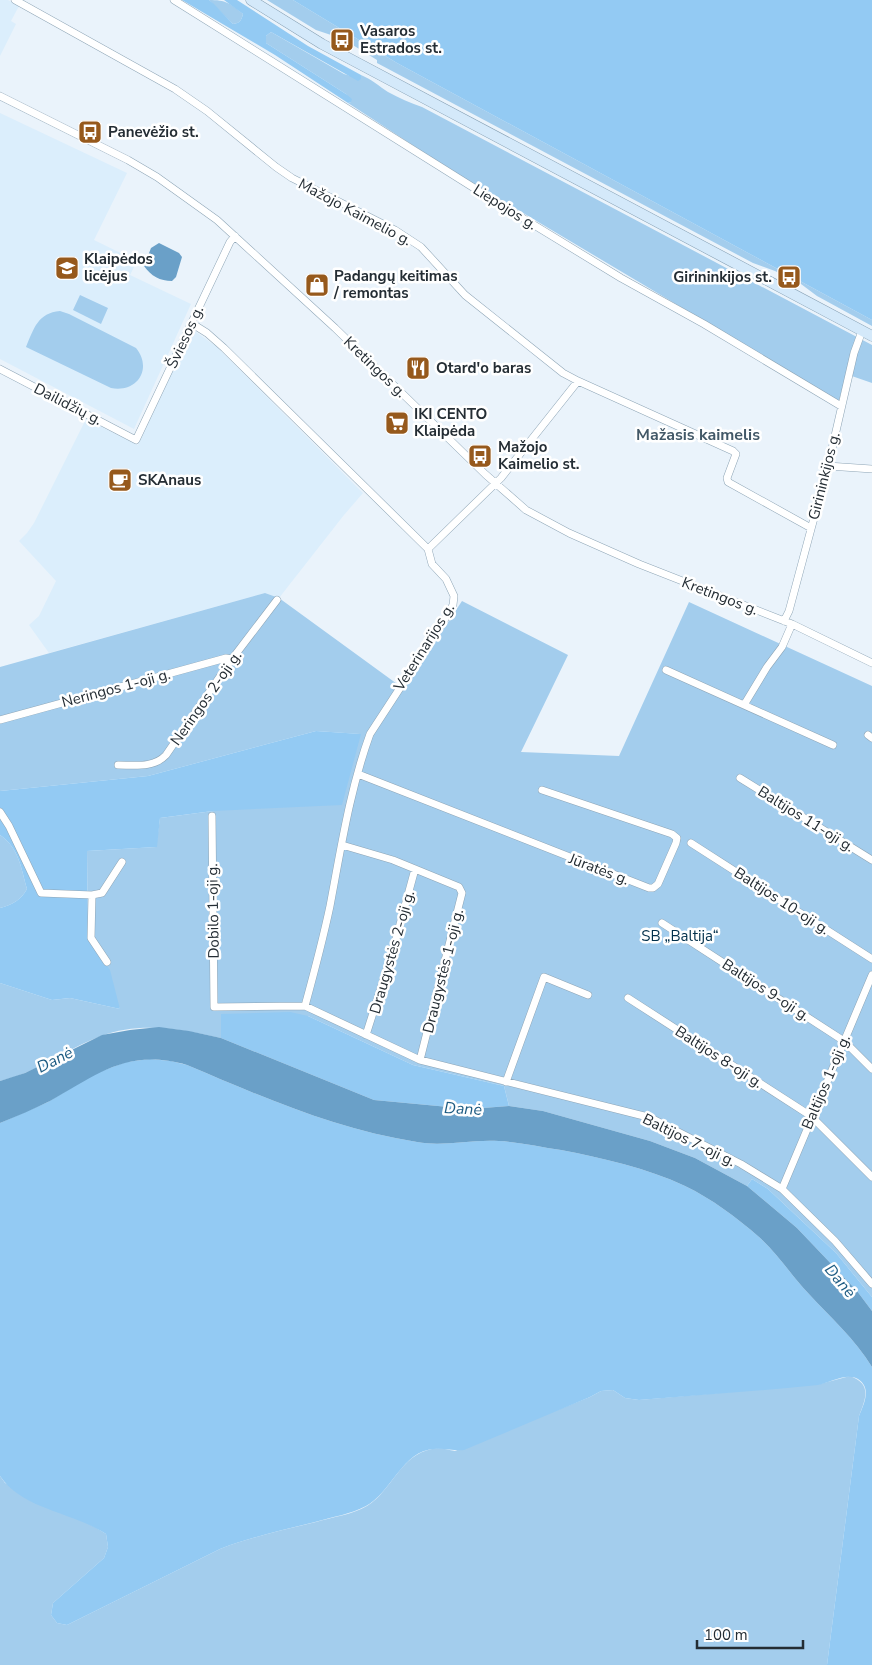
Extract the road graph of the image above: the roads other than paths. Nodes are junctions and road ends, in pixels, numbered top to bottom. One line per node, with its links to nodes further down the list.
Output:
1 (16, 0): 10 (street, Mažojo Kaimelio g.)
2 (174, 0): 11 (street, Liepojos g.)
3 (251, 0): 7 (main road)
4 (0, 96): 5 (street, Kretingos g.)
5 (235, 236): 6 (street, Šviesos g.); 15 (street, Kretingos g.)
6 (191, 324): 12 (street, Šviesos g.); 17 (street, Veterinarijos g.)
7 (862, 331): 8 (main road); 11 (street, Girininkijos g.)
8 (872, 336)
9 (0, 369): 12 (street, Dailidžių g.)
10 (578, 381): 15 (street); 16 (street, Mažojo Kaimelio g.)
11 (841, 406): 13 (street, Girininkijos g.)
12 (136, 440)
13 (828, 466): 14 (street); 16 (street, Girininkijos g.)
14 (872, 469)
15 (495, 484): 17 (street); 19 (street, Kretingos g.)
16 (811, 528): 19 (street, Girininkijos g.)
17 (428, 549): 28 (street, Veterinarijos g.)
18 (277, 600): 21 (street, Neringos 2-oji g.)
19 (784, 621): 20 (street, Kretingos g.)
20 (792, 624): 22 (street, Kretingos g.); 24 (street)
21 (232, 659): 25 (street, Neringos 1-oji g.); 27 (street, Neringos 2-oji g.)
22 (872, 663)
23 (666, 670): 24 (street)
24 (744, 705): 26 (street)
25 (0, 720)
26 (833, 745)
27 (118, 766)
28 (358, 774): 30 (street, Jūratės g.); 34 (street, Veterinarijos g.)
29 (740, 778): 35 (street, Baltijos 11-oji g.)
30 (542, 790)
31 (0, 812): 38 (street)
32 (212, 816): 45 (street, Dobilo 1-oji g.)
33 (691, 843): 40 (street, Baltijos 10-oji g.)
34 (342, 845): 37 (street, Draugystės 1-oji g.); 45 (street, Veterinarijos g.)
35 (872, 860)
36 (122, 862): 38 (street)
37 (415, 868): 46 (street, Draugystės 2-oji g.); 48 (street, Draugystės 1-oji g.)
38 (92, 895): 41 (street)
39 (662, 923): 47 (street, Baltijos 9-oji g.)
40 (872, 958)
41 (107, 962)
42 (872, 975): 47 (street, Baltijos 1-oji g.)
43 (588, 995): 50 (street)
44 (628, 998): 51 (street, Baltijos 8-oji g.)
45 (306, 1006): 46 (street, Baltijos 7-oji g.)
46 (366, 1035): 48 (street, Baltijos 7-oji g.)
47 (844, 1041): 49 (street, Baltijos 9-oji g.); 51 (street, Baltijos 1-oji g.)
48 (420, 1060): 50 (street, Baltijos 7-oji g.)
49 (872, 1069)
50 (506, 1082): 53 (street, Baltijos 7-oji g.)
51 (811, 1116): 52 (street, Baltijos 8-oji g.); 53 (street, Baltijos 1-oji g.)
52 (872, 1177)
53 (782, 1189): 54 (street, Baltijos 7-oji g.)
54 (872, 1284)

